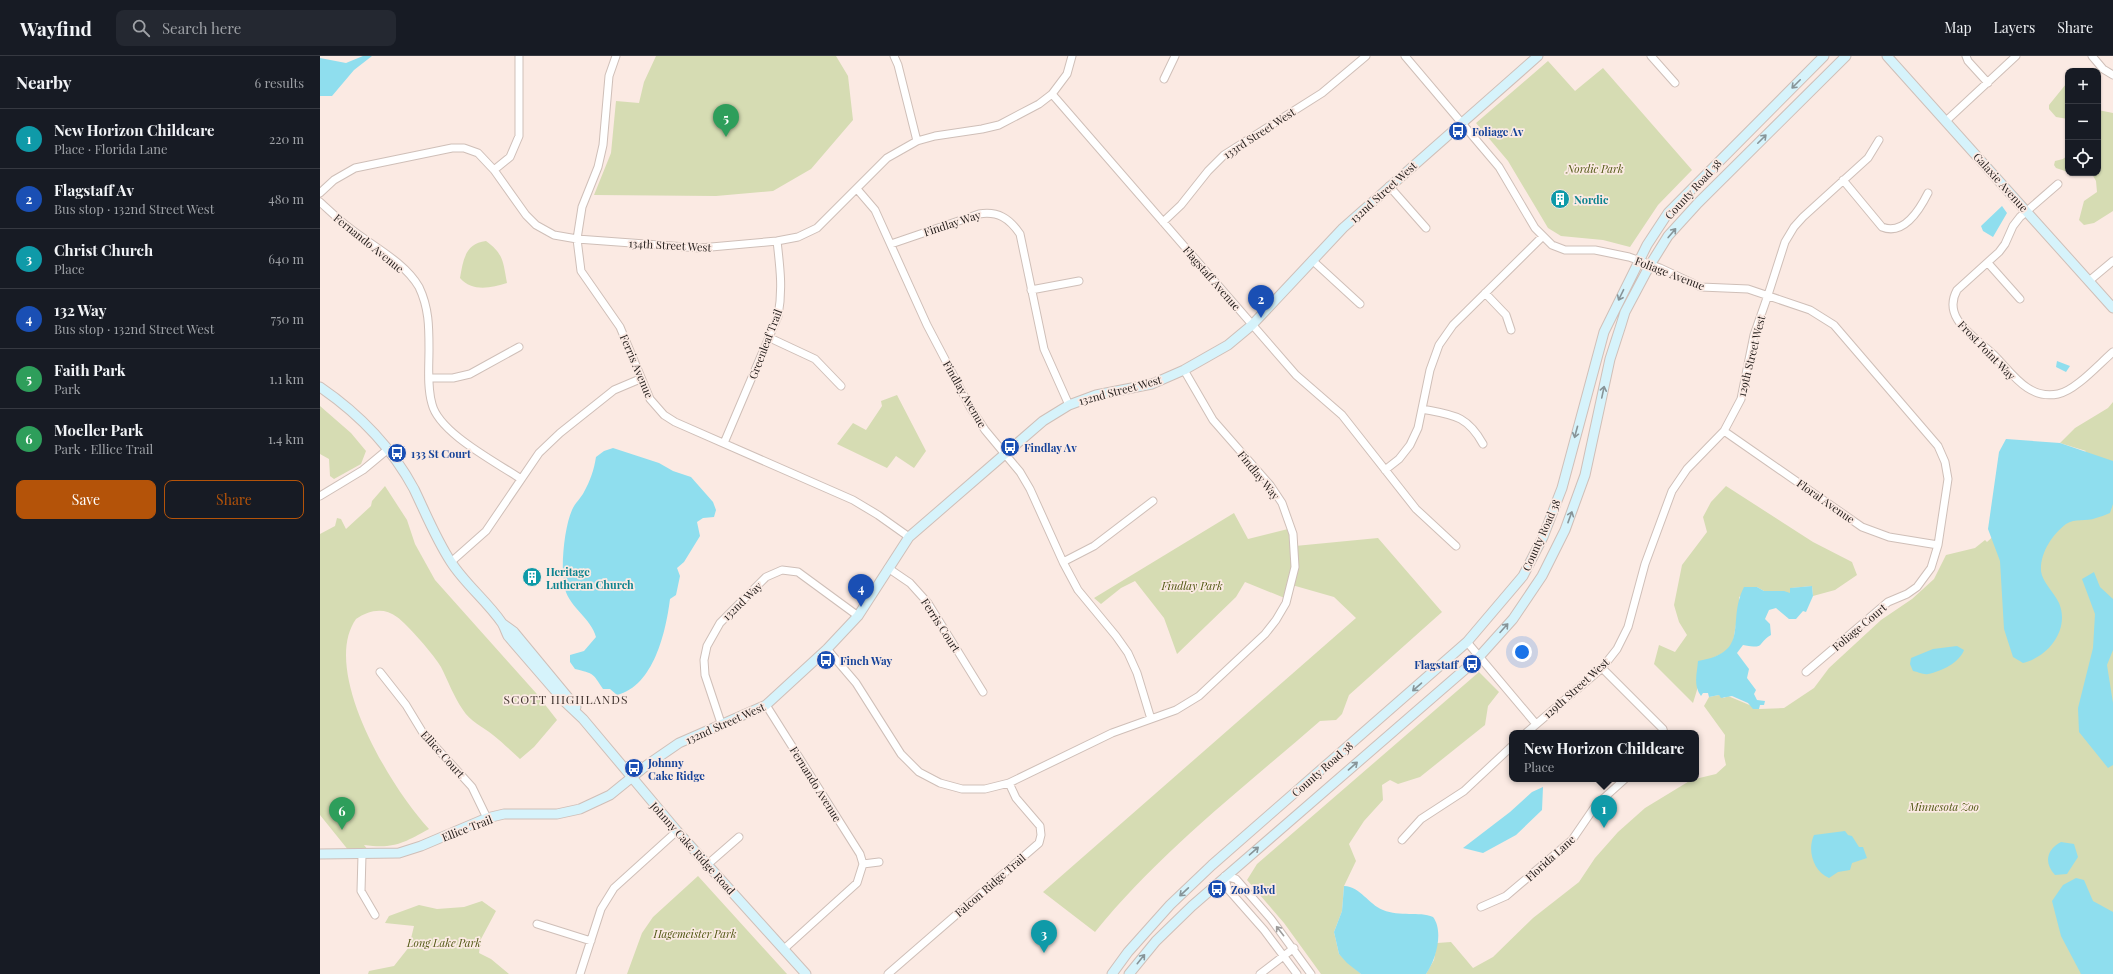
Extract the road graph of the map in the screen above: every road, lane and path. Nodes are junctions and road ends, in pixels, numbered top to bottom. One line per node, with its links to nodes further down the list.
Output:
1 (519, 56): 25 (street)
2 (616, 56): 37 (street, Ferris Avenue)
3 (894, 56): 24 (street)
4 (1072, 56): 20 (street, 134th Street West)
5 (1175, 56): 17 (street)
6 (1366, 56): 34 (street, 133rd Street West)
7 (1405, 56): 22 (street, Foliage Avenue)
8 (1538, 56): 22 (street, 132nd Street West)
9 (1651, 56): 18 (street)
10 (1824, 56): 41 (street, County Road 38, one-way to 41)
11 (1846, 56): 44 (street, one-way to 11)
12 (1888, 56): 21 (street, Galaxie Avenue)
13 (1966, 56): 19 (street)
14 (2016, 56): 19 (street)
15 (2092, 56): 16 (street)
16 (2113, 75)
17 (1164, 80)
18 (1675, 83)
19 (1988, 83): 21 (street)
20 (1052, 94): 24 (street, 134th Street West); 34 (street, Flagstaff Avenue)
21 (1946, 121): 33 (street, Galaxie Avenue)
22 (1462, 122): 28 (street, 132nd Street West); 36 (street, Foliage Avenue)
23 (1878, 140): 26 (street, 129th Street West)
24 (917, 141): 29 (street, 134th Street West)
25 (494, 170): 30 (street, 134th Street West); 37 (street, 134th Street West)
26 (1843, 180): 31 (street); 49 (street, 129th Street West)
27 (2058, 184): 33 (street, Frost Point Way)
28 (1389, 186): 35 (street); 40 (street, 132nd Street West)
29 (857, 189): 38 (street, 134th Street West); 39 (street, Findlay Avenue)
30 (320, 193)
31 (1928, 193)
32 (320, 202): 59 (street, Fernando Avenue)
33 (2028, 211): 43 (street, Frost Point Way); 46 (street, Galaxie Avenue)
34 (1163, 222): 53 (street, Flagstaff Avenue)
35 (1426, 228)
36 (1542, 237): 41 (street, Foliage Avenue); 48 (street)
37 (577, 239): 38 (street, 134th Street West); 60 (street, Ferris Avenue)
38 (777, 241): 55 (street, Greenleaf Trail)
39 (891, 244): 47 (street, Findlay Way); 69 (street, Findlay Avenue)
40 (1312, 260): 51 (street); 53 (street, 132nd Street West)
41 (1638, 261): 44 (street, Foliage Avenue); 82 (street, County Road 38, one-way to 82)
42 (2113, 261): 46 (street)
43 (1988, 263): 50 (street); 57 (street, Frost Point Way)
44 (1650, 265): 49 (street, Foliage Avenue); 84 (street, one-way to 44)
45 (1079, 281): 47 (street)
46 (2089, 281): 52 (street, Galaxie Avenue)
47 (1031, 290): 63 (street, Findlay Way)
48 (1485, 293): 54 (street); 64 (street)
49 (1768, 295): 65 (street, 129th Street West); 75 (street, Foliage Avenue)
50 (2020, 299)
51 (1360, 304)
52 (2113, 308)
53 (1252, 325): 58 (street, 132nd Street West); 70 (street, Flagstaff Avenue)
54 (1511, 330)
55 (770, 338): 61 (street); 66 (street, Greenleaf Trail)
56 (519, 347): 59 (street)
57 (2113, 352)
58 (1184, 370): 63 (street, 132nd Street West); 91 (street, Findlay Way)
59 (429, 378): 71 (street, Fernando Avenue)
60 (640, 379): 66 (street, Ferris Avenue); 71 (street)
61 (841, 386)
62 (320, 387): 68 (street, Johnny Cake Ridge Road)
63 (1069, 405): 69 (street, 132nd Street West)
64 (1422, 409): 67 (street); 70 (street)
65 (1724, 431): 75 (street, Floral Avenue); 85 (street, 129th Street West)
66 (724, 443): 74 (street, Ferris Avenue)
67 (1483, 444)
68 (388, 450): 72 (street); 77 (street, Johnny Cake Ridge Road)
69 (1004, 454): 74 (street, 132nd Street West); 78 (street, Findlay Avenue)
70 (1385, 470): 76 (street, Flagstaff Avenue)
71 (521, 479): 77 (street)
72 (320, 496)
73 (1153, 501): 78 (street)
74 (909, 537): 79 (street, 132nd Street West)
75 (1938, 545): 87 (street, Foliage Court)
76 (1456, 546)
77 (451, 562): 81 (street, Johnny Cake Ridge Road)
78 (1063, 562): 91 (street, Findlay Avenue)
79 (888, 568): 80 (street, 132nd Street West); 88 (street, Ferris Court)
80 (858, 616): 83 (street, 132nd Street West); 93 (street, 132nd Way)
81 (503, 626): 90 (street, Johnny Cake Ridge Road); 90 (street, Johnny Cake Ridge Road)
82 (1467, 642): 84 (street); 109 (street, County Road 38, one-way to 109)
83 (827, 649): 89 (street, 132nd Street West); 99 (street)
84 (1478, 658): 92 (street); 110 (street, one-way to 84)
85 (1602, 668): 92 (street, 129th Street West); 95 (street)
86 (380, 672): 100 (street, Ellice Court)
87 (1806, 672)
88 (983, 692)
89 (766, 705): 93 (street, 132nd Street West); 108 (street, Fernando Avenue)
90 (583, 719): 97 (street, Johnny Cake Ridge Road)
91 (1151, 719): 99 (street)
92 (1536, 724): 94 (street, 129th Street West)
93 (722, 726): 97 (street, 132nd Street West)
94 (1529, 730)
95 (1663, 730)
96 (1509, 749): 103 (street)
97 (632, 779): 100 (street, Ellice Trail); 101 (street, Johnny Cake Ridge Road)
98 (1622, 782): 111 (street, Florida Lane)
99 (1009, 783): 120 (street, Falcon Ridge Trail)
100 (487, 818): 105 (street, Ellice Trail)
101 (677, 831): 107 (street, Johnny Cake Ridge Road); 114 (street)
102 (738, 837): 107 (street)
103 (1402, 840)
104 (320, 854): 105 (street, Ellice Trail)
105 (362, 855): 112 (street)
106 (879, 862): 108 (street)
107 (708, 864): 116 (street, Johnny Cake Ridge Road)
108 (863, 864): 116 (street)
109 (1212, 865): 110 (street); 121 (street, County Road 38, one-way to 121)
110 (1225, 876): 115 (street, one-way to 110); 117 (street); 122 (street, one-way to 110)
111 (1481, 907)
112 (375, 915)
113 (537, 924): 114 (street)
114 (591, 941): 118 (street)
115 (1294, 948): 117 (street); 125 (street)
116 (784, 949): 119 (street, Johnny Cake Ridge Road)
117 (1283, 955): 123 (street); 124 (street)
118 (580, 974)
119 (806, 974)
120 (888, 974)
121 (1112, 974)
122 (1129, 974)
123 (1260, 974)
124 (1297, 974)
125 (1311, 974)

